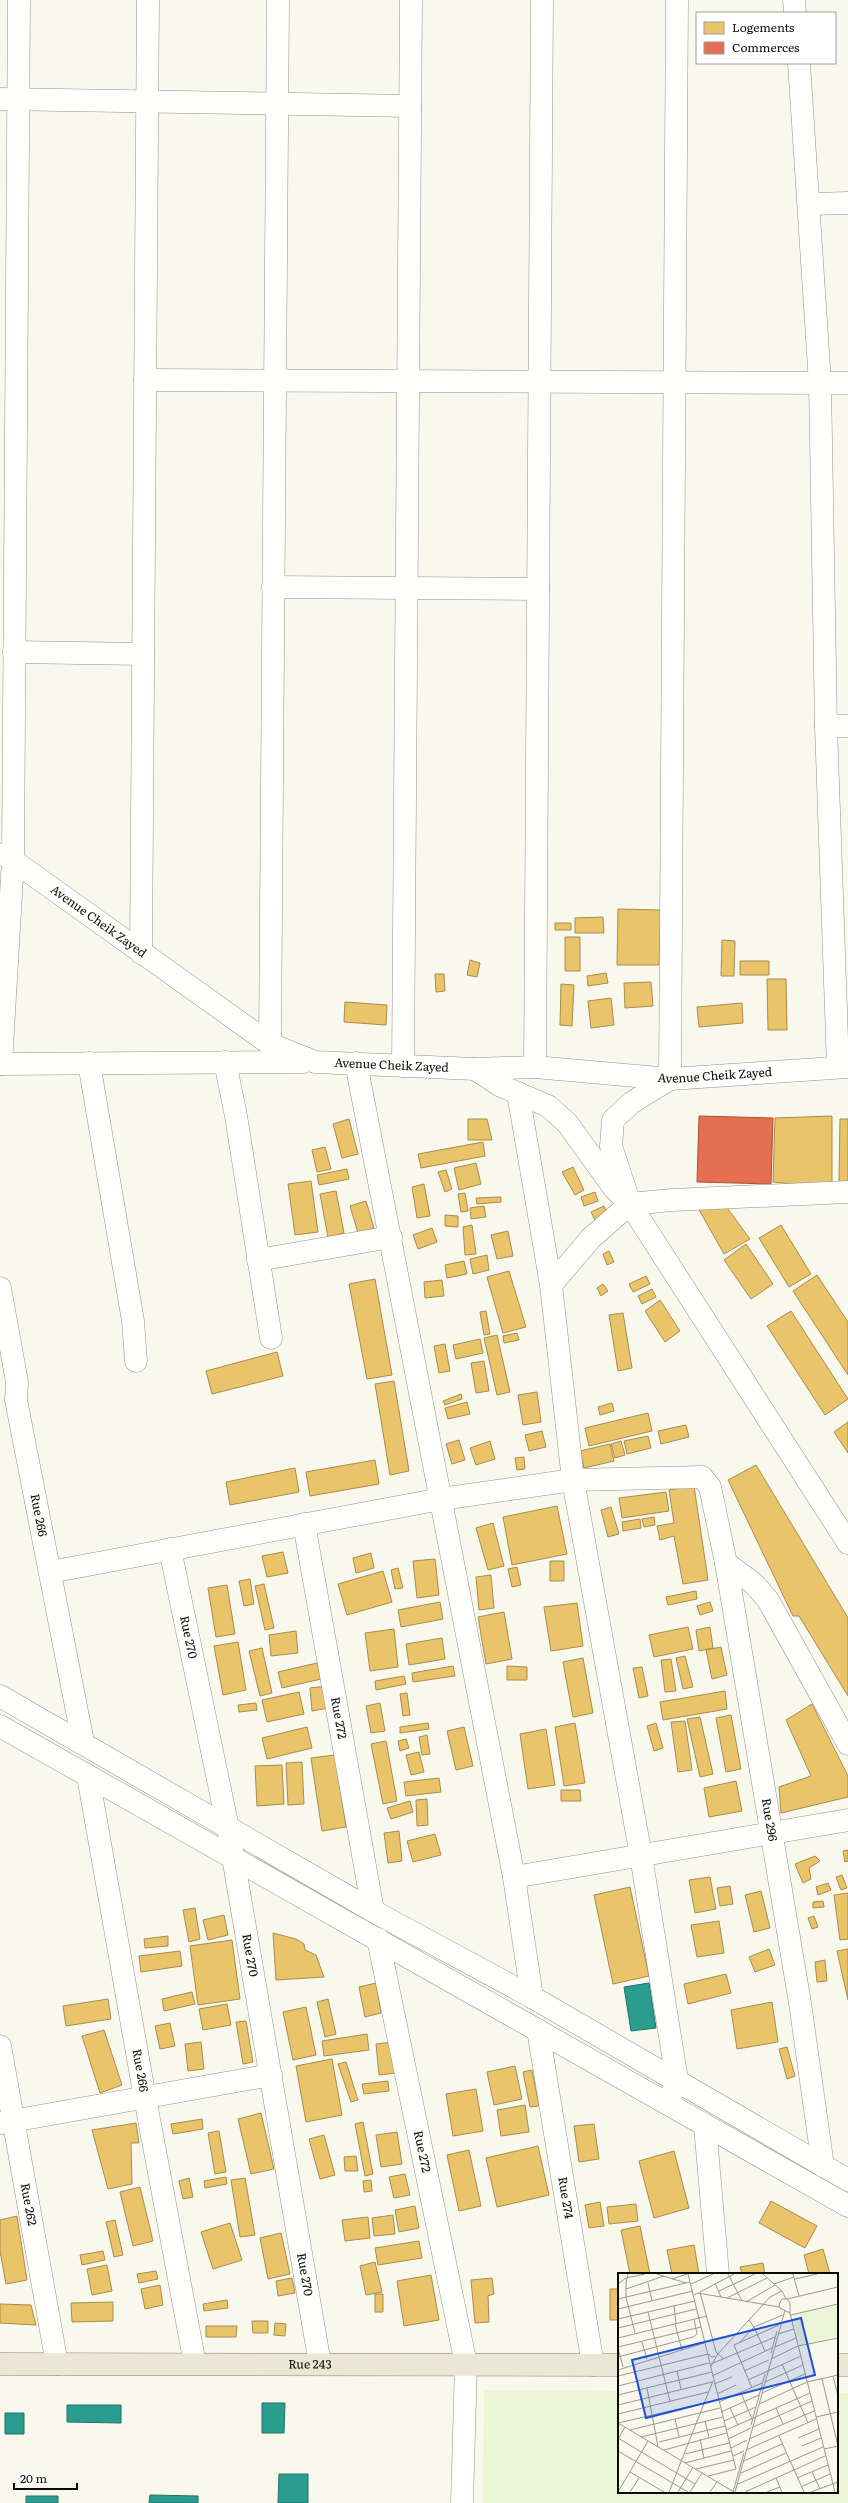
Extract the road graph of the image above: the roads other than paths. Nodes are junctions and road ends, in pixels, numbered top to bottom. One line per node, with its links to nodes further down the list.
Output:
1 (19, 0): 10 (street)
2 (148, 0): 11 (street)
3 (278, 0): 12 (street)
4 (411, 0): 13 (street)
5 (542, 0): 19 (street)
6 (677, 0): 20 (street)
7 (794, 0): 8 (street)
8 (794, 12)
9 (798, 64): 15 (street)
10 (9, 99): 11 (street); 23 (street)
11 (147, 102): 12 (street); 16 (street)
12 (277, 104): 13 (street); 17 (street)
13 (410, 106): 18 (street)
14 (848, 203): 15 (street)
15 (810, 204): 21 (street)
16 (145, 380): 17 (street); 28 (street)
17 (275, 381): 18 (street); 24 (street)
18 (408, 381): 19 (street); 25 (street)
19 (540, 382): 20 (street); 26 (street)
20 (675, 382): 21 (street); 43 (street)
21 (820, 383): 22 (street); 29 (street)
22 (848, 383)
23 (8, 523): 27 (street)
24 (273, 587): 25 (street); 33 (street)
25 (407, 588): 26 (street); 39 (street)
26 (538, 589): 40 (street)
27 (14, 652): 28 (street); 31 (street)
28 (143, 654): 32 (street)
29 (826, 726): 30 (street); 41 (street)
30 (848, 726)
31 (6, 856): 32 (street, Avenue Cheik Zayed); 38 (street)
32 (142, 953): 33 (street, Avenue Cheik Zayed)
33 (270, 1044): 35 (street, Avenue Cheik Zayed)
34 (225, 1062): 35 (street); 36 (street); 48 (street)
35 (316, 1062): 37 (street, Avenue Cheik Zayed)
36 (89, 1063): 38 (street); 52 (street)
37 (356, 1063): 39 (street, Avenue Cheik Zayed); 47 (street)
38 (1, 1064)
39 (403, 1066): 42 (street, Avenue Cheik Zayed)
40 (535, 1067): 42 (street, Avenue Cheik Zayed); 43 (street, Avenue Cheik Zayed)
41 (843, 1067): 43 (street, Avenue Cheik Zayed)
42 (475, 1068): 44 (street)
43 (670, 1079): 46 (street)
44 (518, 1093): 46 (street); 49 (street)
45 (848, 1192): 46 (street)
46 (630, 1204): 49 (street); 57 (street)
47 (391, 1237): 48 (street); 55 (street)
48 (258, 1260): 51 (street)
49 (551, 1285): 54 (street)
50 (0, 1288): 53 (street, Rue 266)
51 (271, 1338)
52 (136, 1361)
53 (8, 1402): 60 (street, Rue 266)
54 (573, 1480): 55 (street); 59 (street, Rue 296); 69 (street)
55 (441, 1499): 56 (street); 71 (street)
56 (304, 1524): 58 (street); 72 (street, Rue 272)
57 (848, 1543)
58 (170, 1549): 60 (street); 67 (street, Rue 270)
59 (726, 1563): 64 (street); 68 (street, Rue 296)
60 (50, 1572): 63 (street, Rue 266)
61 (0, 1696): 63 (street)
62 (0, 1726): 65 (street)
63 (82, 1742): 67 (street)
64 (848, 1744)
65 (88, 1776): 70 (street); 79 (street, Rue 266)
66 (848, 1820): 68 (street)
67 (228, 1828): 70 (street, Rue 270); 72 (street)
68 (771, 1832): 69 (street); 83 (street, Rue 296)
69 (641, 1856): 71 (street); 78 (street)
70 (233, 1858): 73 (street); 77 (street, Rue 270)
71 (514, 1877): 74 (street)
72 (373, 1911): 74 (street)
73 (378, 1939): 75 (street); 91 (street, Rue 272)
74 (532, 1997): 78 (street)
75 (538, 2030): 80 (street); 92 (street, Rue 274)
76 (0, 2046): 81 (street, Rue 262)
77 (271, 2075): 79 (street); 90 (street, Rue 270)
78 (677, 2080): 80 (street); 83 (street)
79 (145, 2098): 81 (street); 89 (street, Rue 266)
80 (668, 2104): 82 (street)
81 (7, 2122): 88 (street, Rue 262)
82 (705, 2126): 85 (street); 86 (street)
83 (823, 2166): 84 (street)
84 (848, 2180)
85 (848, 2206)
86 (718, 2273)
87 (0, 2364): 88 (main road, Rue 243)
88 (57, 2364): 89 (main road, Rue 243)
89 (195, 2364): 90 (main road, Rue 243)
90 (320, 2364): 91 (main road, Rue 243)
91 (466, 2364): 92 (main road, Rue 243); 94 (street, Rue 272)
92 (593, 2364): 93 (main road, Rue 243)
93 (618, 2365)
94 (462, 2503)

